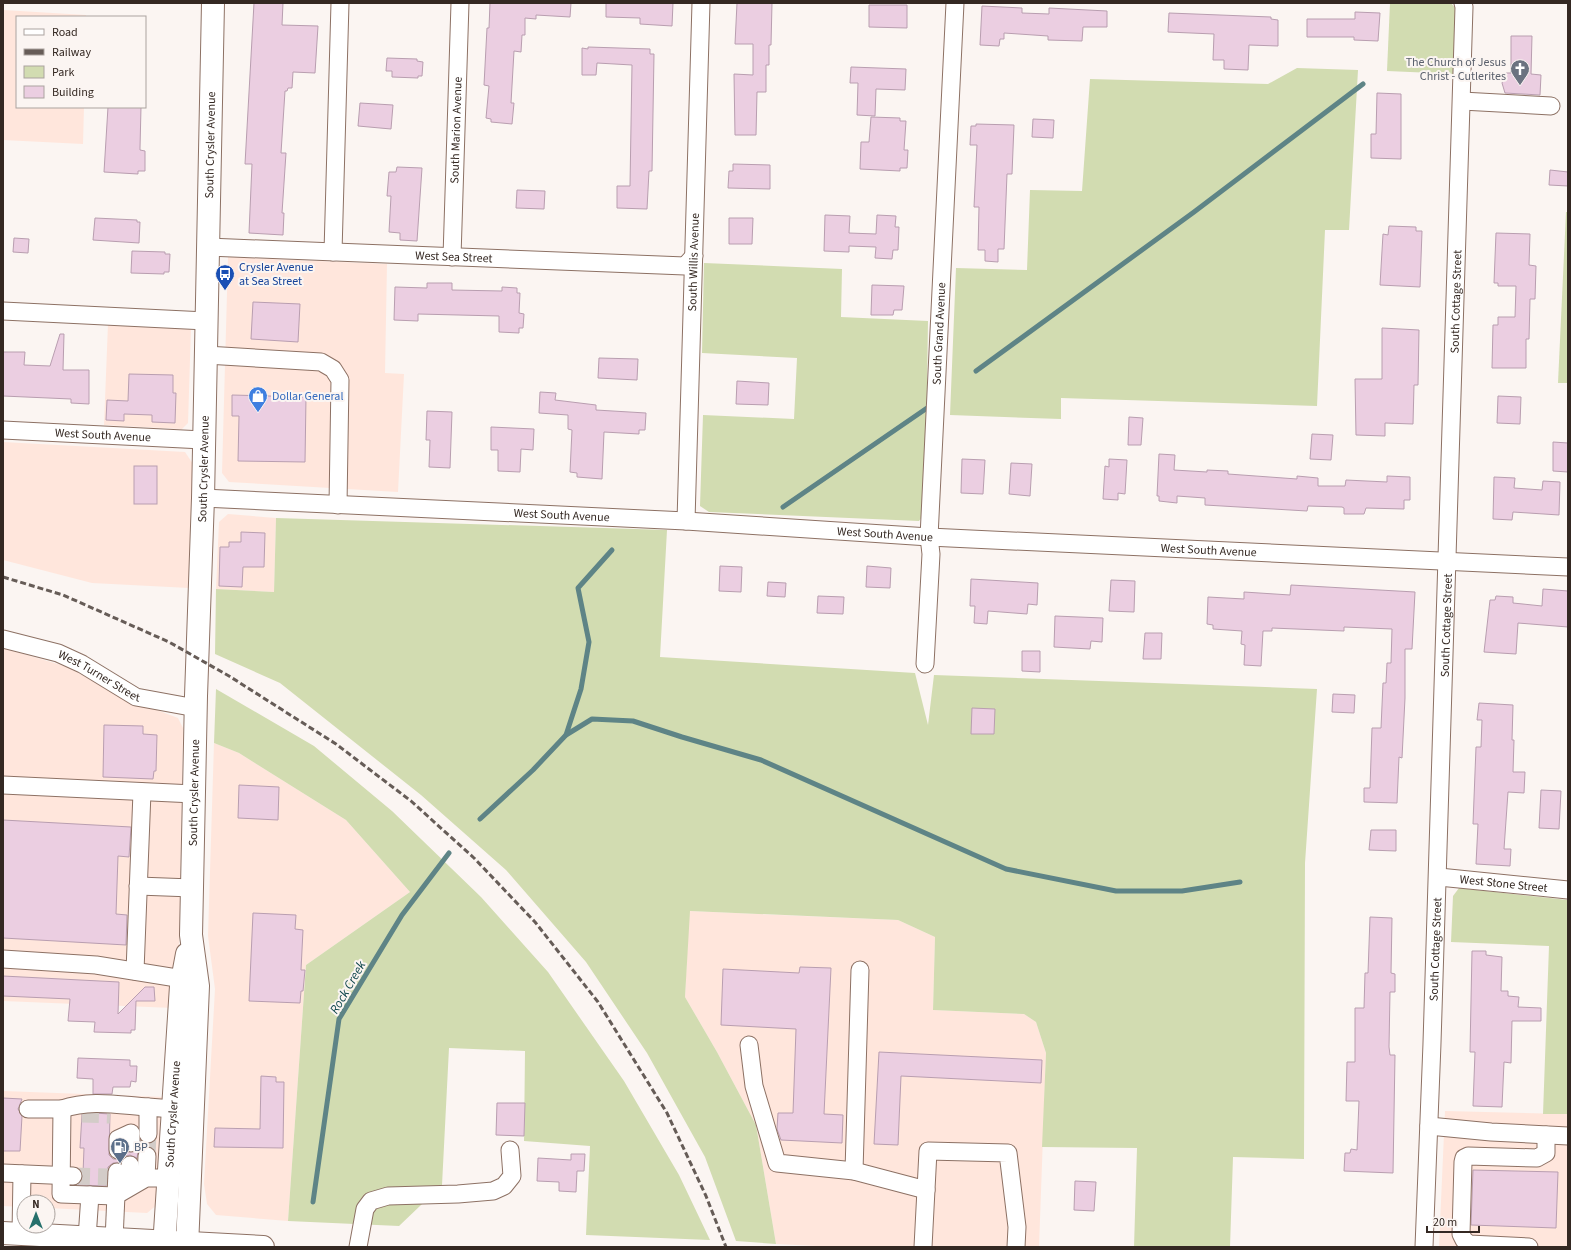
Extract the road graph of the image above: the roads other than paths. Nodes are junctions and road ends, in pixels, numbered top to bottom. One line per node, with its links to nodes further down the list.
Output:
1 (213, 3): 9 (main road, South Crysler Avenue)
2 (340, 3): 10 (street)
3 (460, 3): 12 (street, South Marion Avenue)
4 (701, 3): 11 (street, South Willis Avenue)
5 (955, 3): 21 (street, South Grand Avenue)
6 (1463, 3): 7 (street, South Cottage Street)
7 (1462, 101): 8 (street); 22 (street, South Cottage Street)
8 (1551, 106)
9 (208, 247): 10 (street, West Sea Street); 14 (main road, South Crysler Avenue)
10 (333, 252): 12 (street, West Sea Street)
11 (694, 256): 12 (street, West Sea Street); 20 (street, South Willis Avenue)
12 (452, 257)
13 (3, 311): 14 (street)
14 (206, 321): 15 (main road, South Crysler Avenue)
15 (206, 356): 17 (main road, South Crysler Avenue); 19 (street)
16 (3, 430): 17 (street, West South Avenue)
17 (203, 440): 18 (main road, South Crysler Avenue)
18 (203, 498): 19 (street, West South Avenue); 26 (main road, South Crysler Avenue)
19 (338, 505): 20 (street, West South Avenue)
20 (686, 521): 21 (street, West South Avenue)
21 (929, 538): 22 (street, West South Avenue); 25 (street, South Grand Avenue)
22 (1449, 560): 23 (street, West South Avenue); 30 (street, South Cottage Street)
23 (1568, 567)
24 (3, 639): 26 (street, West Turner Street)
25 (924, 664)
26 (196, 708): 29 (main road, South Crysler Avenue)
27 (3, 785): 28 (street)
28 (142, 792): 29 (street); 31 (street)
29 (194, 794): 32 (main road, South Crysler Avenue)
30 (1439, 877): 33 (street, West Stone Street); 45 (street, South Cottage Street)
31 (138, 886): 32 (street); 37 (street)
32 (192, 888): 34 (main road, South Crysler Avenue)
33 (1568, 890)
34 (191, 936): 38 (main road, South Crysler Avenue); 64 (main road, South Crysler Avenue)
35 (3, 959): 37 (street)
36 (860, 970): 51 (street)
37 (135, 971): 38 (street)
38 (183, 979): 40 (main road, South Crysler Avenue)
39 (749, 1045): 51 (street)
40 (173, 1108): 46 (street); 56 (main road, South Crysler Avenue)
41 (28, 1109): 42 (street)
42 (62, 1112): 43 (street); 46 (street); 54 (street)
43 (82, 1114)
44 (110, 1115): 46 (street)
45 (1429, 1126): 47 (street); 69 (street, South Cottage Street)
46 (139, 1130)
47 (1546, 1135): 48 (street); 70 (street)
48 (1568, 1136)
49 (510, 1150): 66 (street)
50 (147, 1156): 55 (street)
51 (854, 1171): 57 (street)
52 (3, 1173): 53 (street)
53 (22, 1174): 54 (street); 60 (street)
54 (67, 1176): 58 (street)
55 (146, 1178): 56 (street); 59 (street)
56 (168, 1178): 63 (main road, South Crysler Avenue)
57 (926, 1190): 67 (street); 68 (street)
58 (90, 1195): 59 (street); 61 (street)
59 (115, 1196): 62 (street)
60 (12, 1234): 61 (main road)
61 (86, 1238): 62 (main road)
62 (114, 1240): 63 (main road)
63 (164, 1245): 64 (main road)
64 (187, 1245): 65 (main road)
65 (263, 1247)
66 (358, 1247)
67 (924, 1247)
68 (1016, 1247)
69 (1424, 1247)
70 (1529, 1247)

